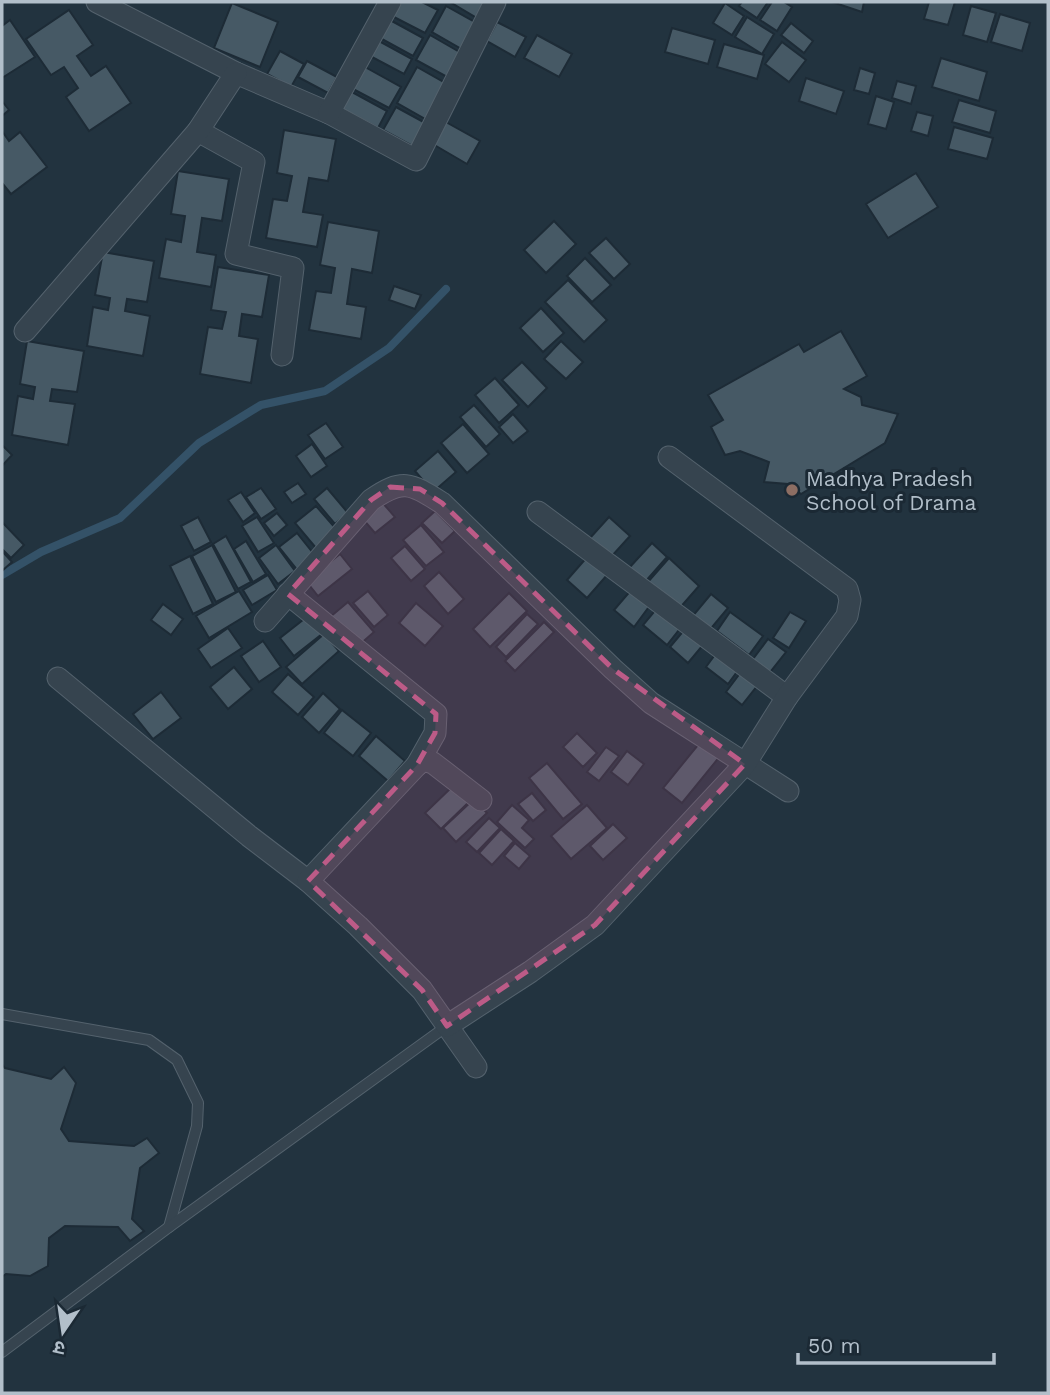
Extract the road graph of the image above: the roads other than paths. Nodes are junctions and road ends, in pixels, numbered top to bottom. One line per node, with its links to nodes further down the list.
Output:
1 (97, 2): 4 (street)
2 (390, 2): 5 (street)
3 (495, 2): 5 (street)
4 (236, 73): 5 (street); 6 (street)
5 (329, 113)
6 (198, 131): 7 (street); 8 (street)
7 (25, 331)
8 (282, 355)
9 (669, 457): 14 (street)
10 (538, 512): 14 (street)
11 (288, 594): 12 (street); 15 (street); 16 (street)
12 (265, 621)
13 (58, 678): 19 (street)
14 (787, 697): 15 (street)
15 (745, 764): 17 (street); 21 (street)
16 (417, 765): 18 (street); 19 (street)
17 (788, 791)
18 (481, 800)
19 (308, 881): 21 (street)
20 (2, 1014): 23 (lane)
21 (447, 1026): 22 (street); 23 (lane)
22 (476, 1067)
23 (169, 1227): 24 (lane)
24 (2, 1352)

